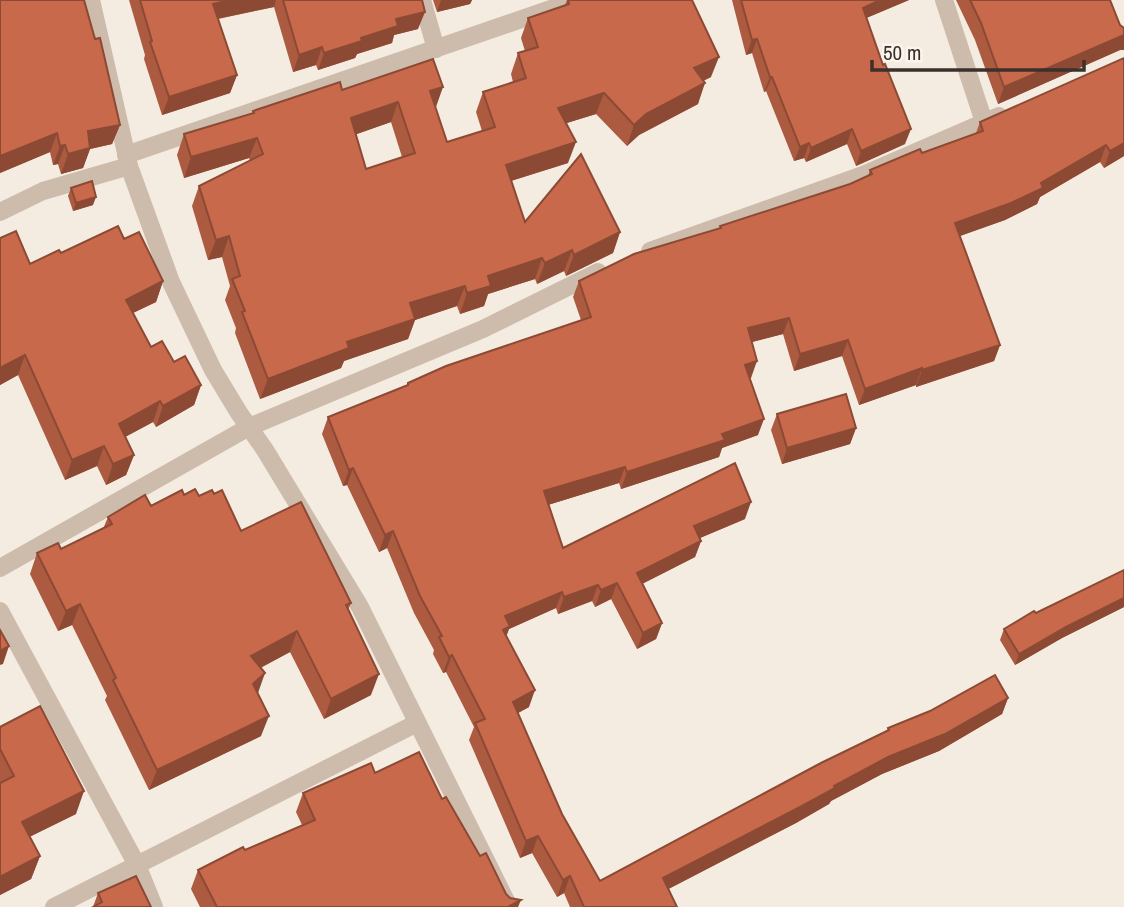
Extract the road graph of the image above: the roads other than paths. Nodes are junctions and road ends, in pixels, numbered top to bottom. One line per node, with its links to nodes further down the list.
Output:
1 (91, 0): 8 (street)
2 (422, 0): 5 (street)
3 (577, 0): 5 (street)
4 (944, 0): 7 (street)
5 (436, 49): 8 (street)
6 (1010, 111): 7 (street)
7 (984, 122): 10 (street)
8 (127, 160): 9 (street); 12 (street)
9 (0, 212)
10 (637, 255)
11 (612, 265): 12 (street)
12 (249, 427): 13 (street); 15 (street)
13 (0, 568)
14 (0, 611): 16 (street)
15 (417, 723): 16 (street); 19 (street)
16 (137, 865): 17 (street); 18 (street)
17 (54, 907)
18 (154, 907)
19 (509, 907)

